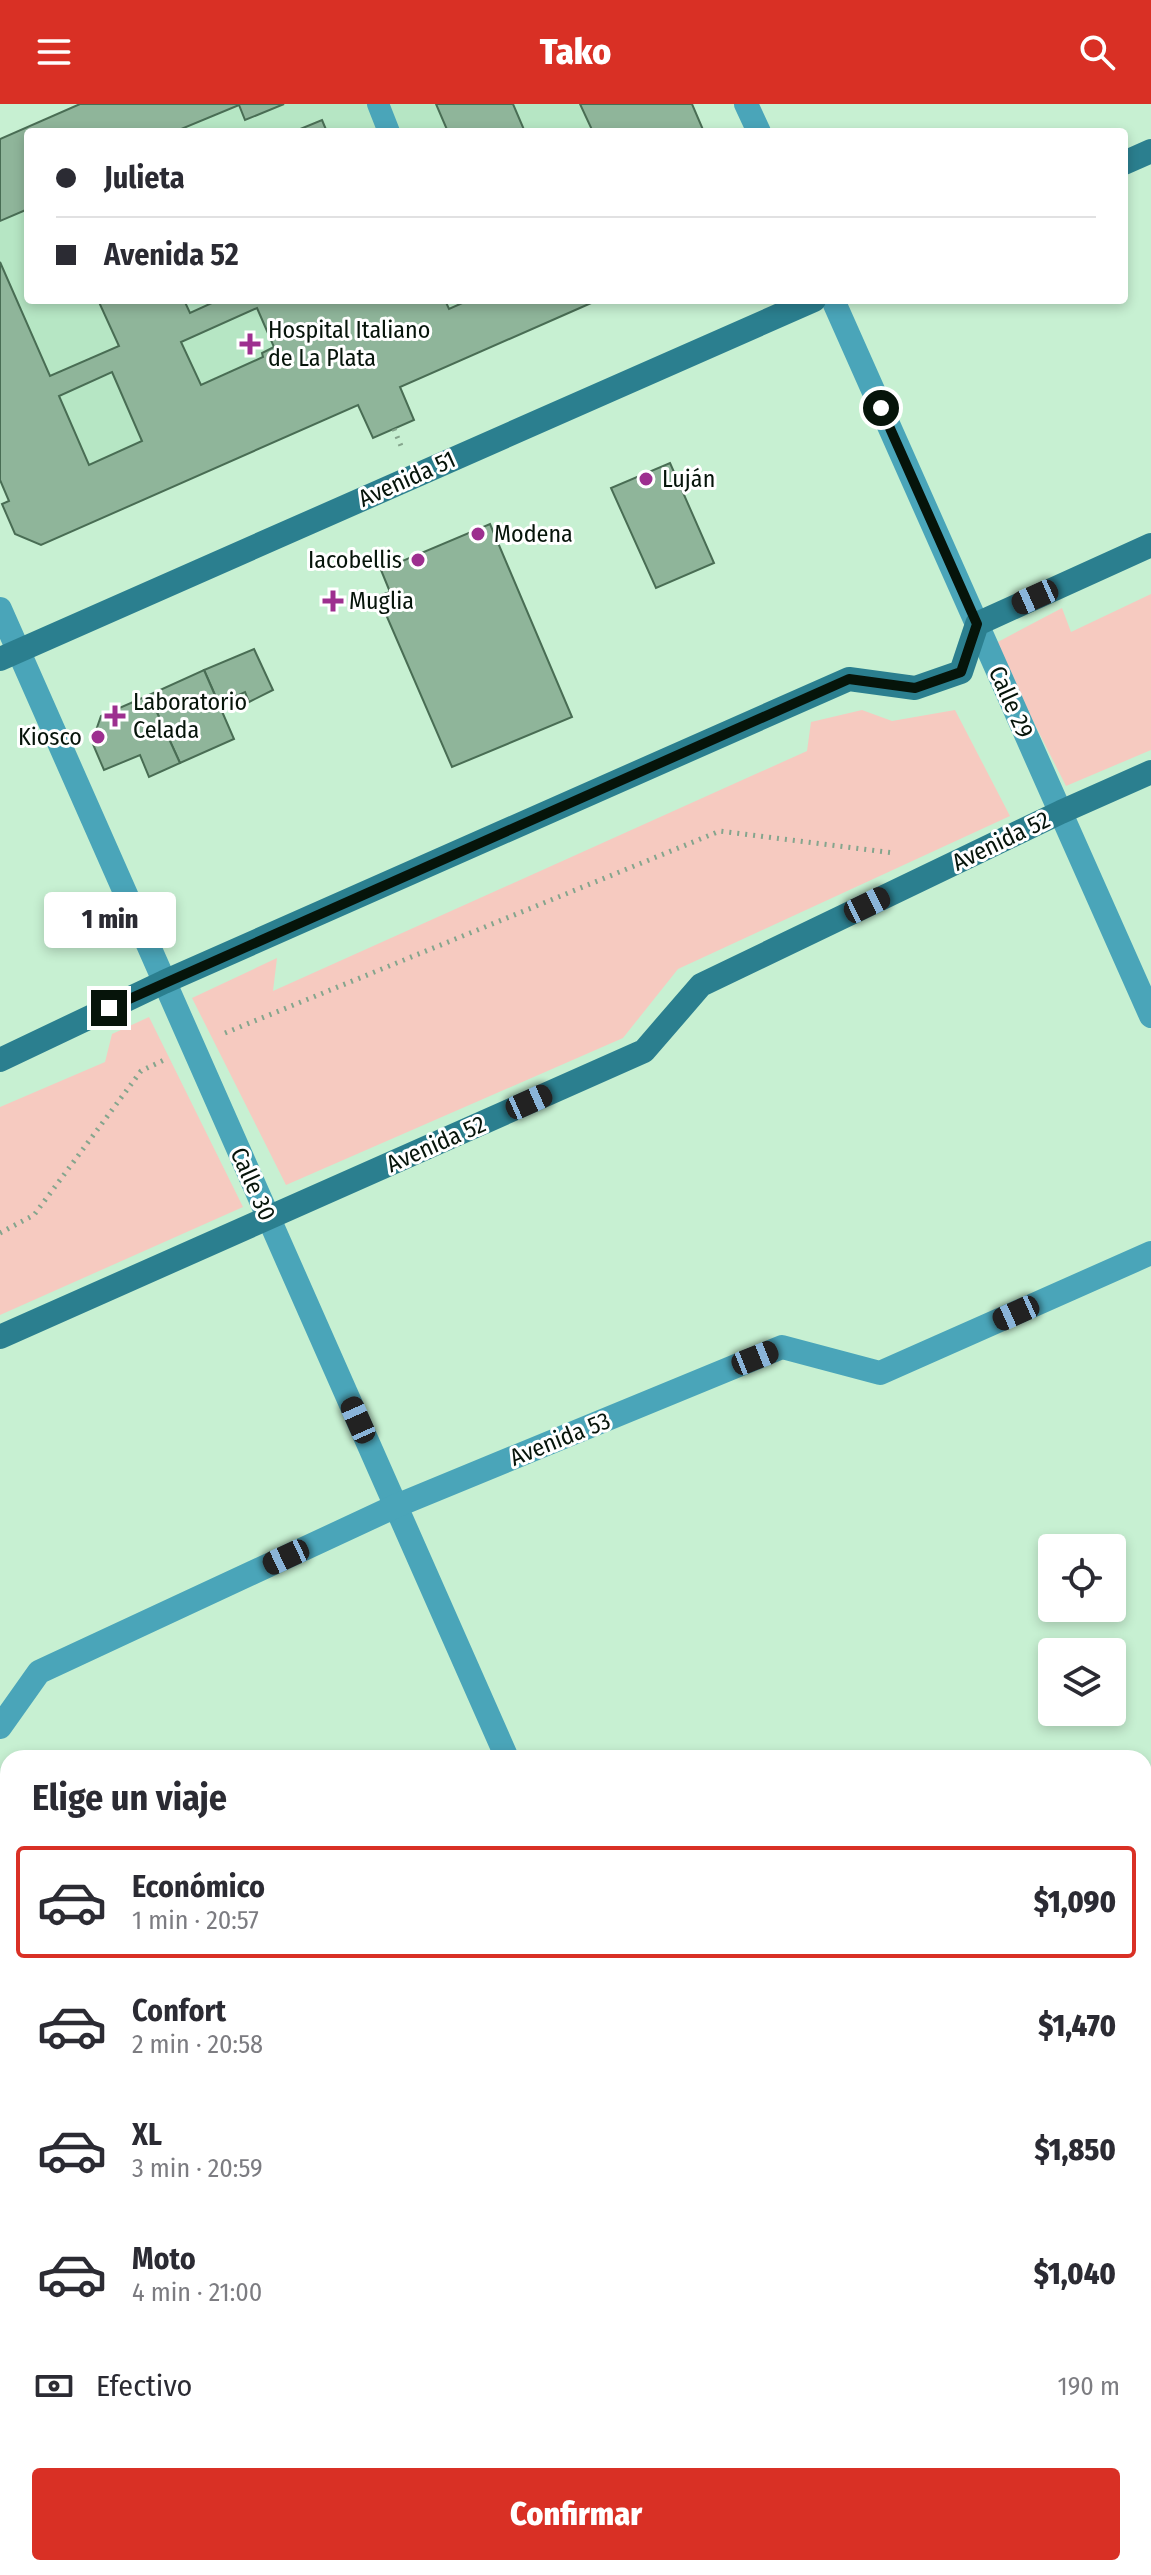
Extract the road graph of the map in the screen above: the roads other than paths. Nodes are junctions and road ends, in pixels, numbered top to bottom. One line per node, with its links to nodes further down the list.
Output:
1 (378, 104): 3 (lane)
2 (746, 104): 4 (street)
3 (387, 128)
4 (757, 128)
5 (1151, 151): 6 (street)
6 (1128, 161)
7 (805, 304): 12 (street, Avenida 51)
8 (835, 304): 11 (street, Calle 29)
9 (1151, 545): 11 (street)
10 (0, 609): 12 (street, Calle 30)
11 (977, 624): 14 (street, Calle 29); 15 (street)
12 (9, 656): 15 (street, Calle 30)
13 (1151, 772): 14 (street, Avenida 52)
14 (1061, 812): 16 (street, Calle 29); 18 (street, Avenida 52)
15 (164, 982): 17 (street); 18 (street, Calle 30)
16 (1151, 1016)
17 (0, 1060)
18 (269, 1218): 20 (street, Avenida 52); 21 (street, Calle 30)
19 (1151, 1253): 21 (street, Avenida 53)
20 (0, 1337)
21 (396, 1506): 22 (street, Avenida 53); 23 (street, Calle 30)
22 (0, 1727)
23 (503, 1750)

